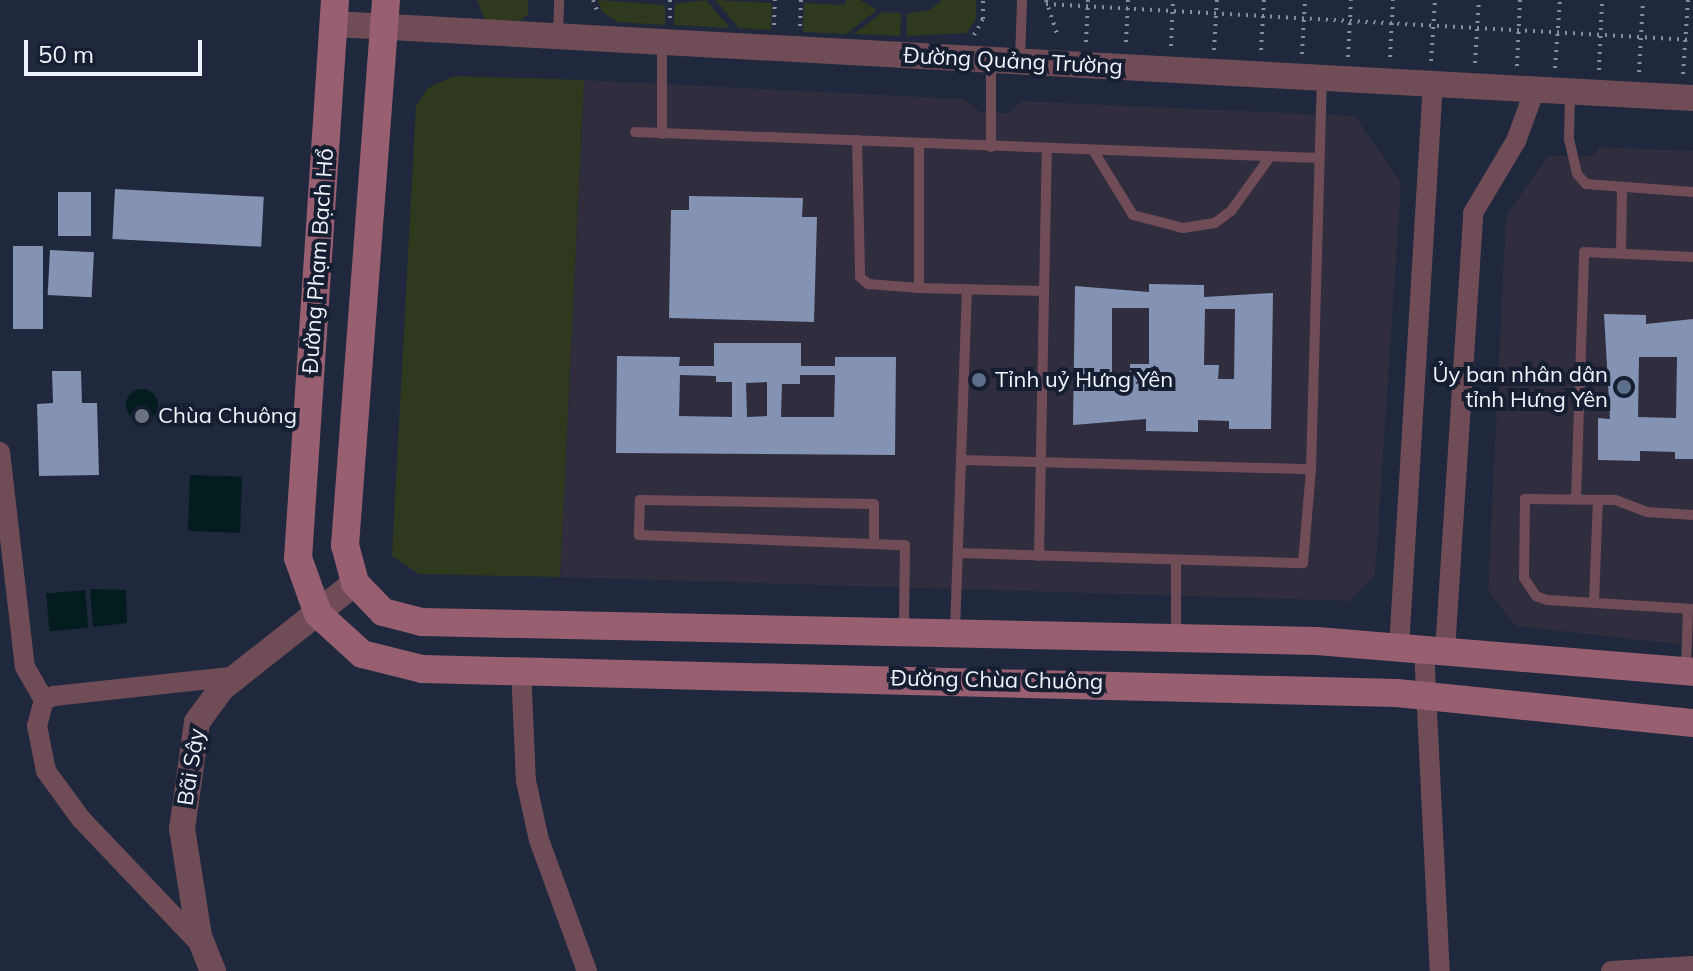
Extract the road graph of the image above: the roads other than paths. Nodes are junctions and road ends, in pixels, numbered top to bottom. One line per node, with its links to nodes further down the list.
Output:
1 (386, 0): 5 (main road)
2 (559, 0): 6 (lane)
3 (1022, 0): 9 (lane)
4 (334, 12): 5 (street, Đường Quảng Trường); 44 (main road, Đường Phạm Bạch Hổ)
5 (384, 28): 6 (street, Đường Quảng Trường); 41 (main road)
6 (558, 37): 7 (street, Đường Quảng Trường)
7 (662, 43): 8 (street, Đường Quảng Trường); 15 (lane)
8 (991, 60): 9 (street, Đường Quảng Trường); 18 (lane)
9 (1020, 61): 10 (street, Đường Quảng Trường)
10 (1312, 71): 11 (street, Đường Quảng Trường); 22 (lane)
11 (1432, 77): 12 (street, Đường Quảng Trường); 49 (street)
12 (1544, 85): 13 (street, Đường Quảng Trường); 23 (lane); 49 (street)
13 (1688, 91)
14 (635, 132): 15 (lane)
15 (662, 134): 16 (lane)
16 (857, 140): 17 (lane); 27 (lane)
17 (919, 143): 18 (lane); 27 (lane)
18 (991, 147): 19 (lane)
19 (1047, 149): 20 (lane); 29 (lane)
20 (1093, 150): 21 (lane); 21 (lane)
21 (1270, 157): 22 (lane)
22 (1319, 158): 33 (lane)
23 (1622, 189): 24 (lane); 25 (lane)
24 (1693, 192)
25 (1621, 253): 26 (lane); 34 (lane)
26 (1693, 257)
27 (919, 288): 28 (lane)
28 (967, 290): 29 (lane); 31 (lane)
29 (1044, 291): 32 (lane)
30 (0, 452): 55 (street)
31 (961, 460): 32 (lane); 38 (lane)
32 (1041, 462): 33 (lane); 39 (lane)
33 (1311, 469): 40 (lane)
34 (1576, 499): 35 (lane); 42 (lane)
35 (1598, 500): 36 (lane); 42 (lane)
36 (1693, 515)
37 (874, 543): 37 (lane); 45 (lane)
38 (958, 553): 39 (lane); 46 (lane)
39 (1039, 556): 40 (lane)
40 (1176, 561): 48 (lane)
41 (355, 583): 44 (street, Bãi Sậy); 45 (main road, Đường Chùa Chuông)
42 (1594, 602): 43 (lane)
43 (1690, 609): 51 (lane)
44 (318, 614): 50 (main road, Đường Chùa Chuông); 52 (street, Bãi Sậy)
45 (904, 633): 46 (main road, Đường Chùa Chuông)
46 (955, 633): 47 (main road, Đường Chùa Chuông)
47 (1020, 635): 48 (main road, Đường Chùa Chuông); 53 (main road)
48 (1176, 638): 49 (main road, Đường Chùa Chuông)
49 (1423, 649): 51 (main road, Đường Chùa Chuông); 54 (street)
50 (521, 668): 53 (main road, Đường Chùa Chuông); 59 (street)
51 (1690, 672)
52 (237, 676): 55 (street); 57 (street, Bãi Sậy)
53 (1019, 681): 54 (main road, Đường Chùa Chuông)
54 (1426, 696): 56 (main road, Đường Chùa Chuông); 60 (street)
55 (44, 700): 57 (street)
56 (1693, 723)
57 (208, 960)
58 (1693, 966): 61 (street)
59 (587, 971)
60 (1440, 971)
61 (1611, 971)

